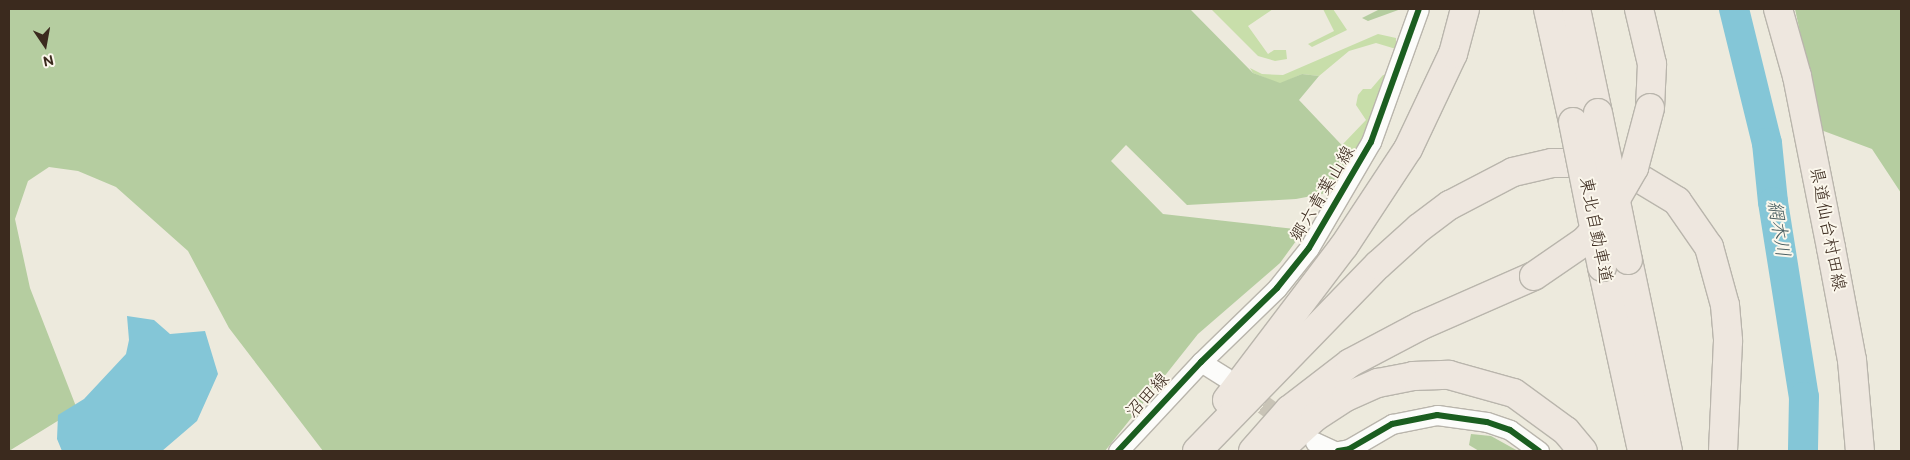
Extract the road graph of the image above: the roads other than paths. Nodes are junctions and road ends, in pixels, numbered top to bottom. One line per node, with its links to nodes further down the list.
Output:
1 (1419, 9): 8 (street, 郷六青葉山線)
2 (1465, 9): 12 (main road)
3 (1548, 9): 7 (main road, 東北自動車道)
4 (1576, 9): 7 (main road, 東北自動車道)
5 (1639, 9): 14 (main road, bridge)
6 (1778, 9): 22 (main road, 県道仙台村田線)
7 (1586, 117): 19 (main road, 東北自動車道, bridge); 20 (main road, 東北自動車道, bridge)
8 (1201, 362): 9 (street); 11 (street, 沼田線)
9 (1225, 377)
10 (1315, 442): 16 (street)
11 (1118, 451)
12 (1188, 451)
13 (1197, 451): 21 (main road)
14 (1253, 451)
15 (1278, 451): 18 (main road)
16 (1336, 451): 17 (street)
17 (1539, 451)
18 (1583, 451)
19 (1642, 451)
20 (1668, 451)
21 (1723, 451)
22 (1860, 451)

